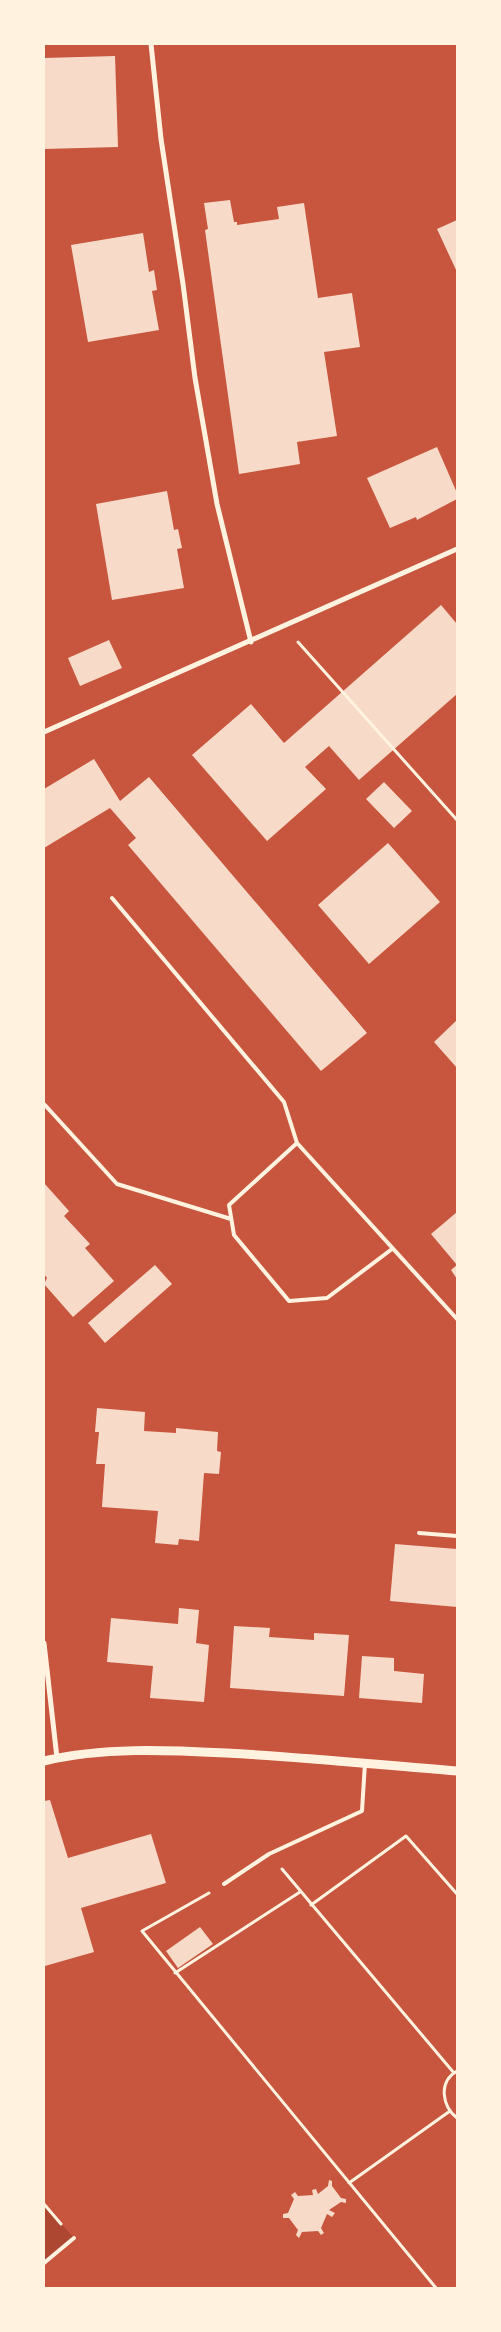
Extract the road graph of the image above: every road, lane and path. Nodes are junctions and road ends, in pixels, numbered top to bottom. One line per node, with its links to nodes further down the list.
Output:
1 (150, 44): 4 (street)
2 (457, 549): 3 (street)
3 (284, 627): 4 (street); 6 (path)
4 (251, 642): 5 (street)
5 (44, 732)
6 (457, 820)
7 (112, 898): 9 (lane)
8 (44, 1104): 10 (lane)
9 (297, 1143): 10 (lane); 11 (lane)
10 (231, 1219): 11 (lane)
11 (392, 1249): 12 (lane)
12 (457, 1320)
13 (419, 1532): 14 (lane)
14 (457, 1536)
15 (44, 1643): 16 (street)
16 (57, 1758): 17 (street); 18 (street)
17 (44, 1761)
18 (365, 1763): 19 (street); 20 (lane)
19 (457, 1771)
20 (269, 1854): 21 (lane); 22 (path)
21 (224, 1884): 25 (path)
22 (300, 1892): 24 (path); 25 (path)
23 (457, 1894): 24 (path)
24 (311, 1905): 26 (path)
25 (175, 1973): 29 (path)
26 (455, 2072): 27 (path)
27 (450, 2111): 28 (path); 29 (path)
28 (457, 2118)
29 (349, 2182): 33 (path)
30 (44, 2204): 31 (path)
31 (74, 2238): 32 (lane)
32 (44, 2263)
33 (436, 2288)

